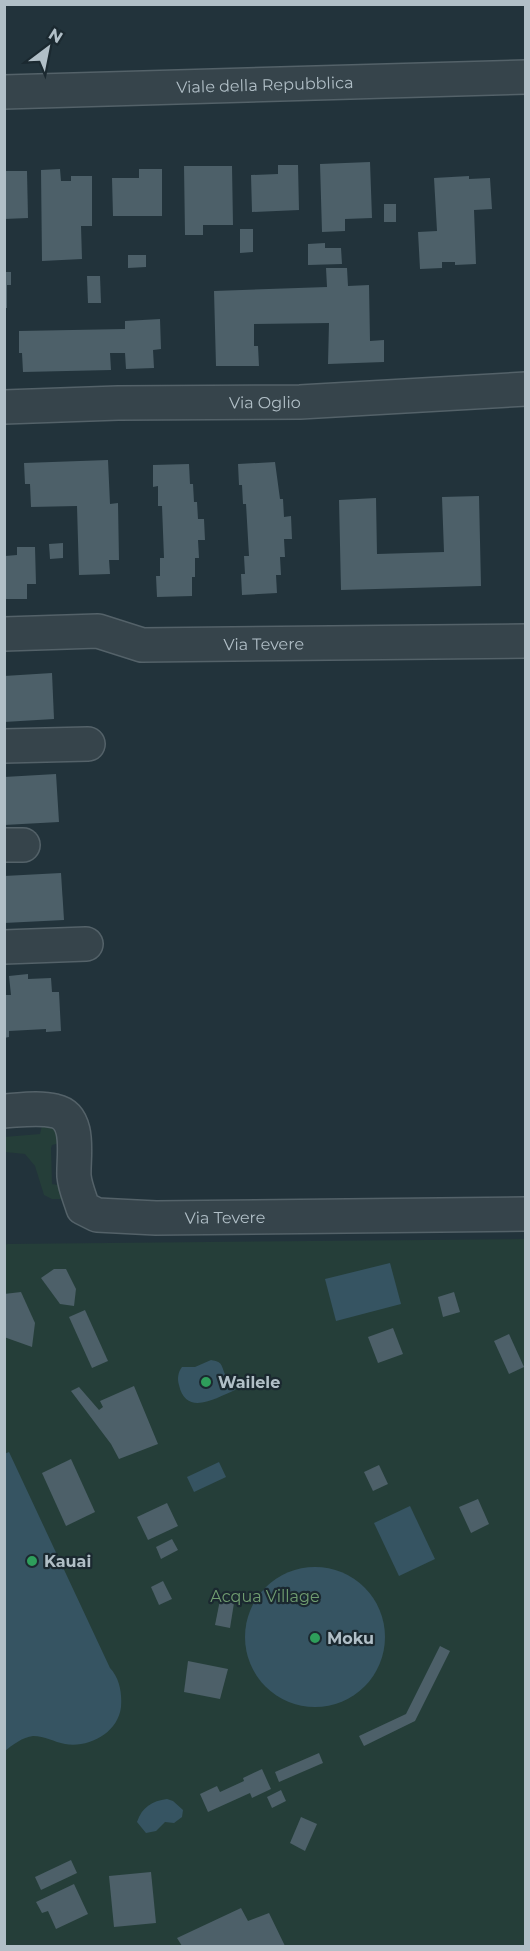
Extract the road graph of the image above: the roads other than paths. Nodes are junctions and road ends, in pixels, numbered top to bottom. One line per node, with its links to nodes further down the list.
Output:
1 (525, 77): 2 (street, Viale della Repubblica)
2 (4, 92)
3 (525, 389): 4 (street, Via Oglio)
4 (4, 407)
5 (4, 634): 6 (street, Via Tevere)
6 (525, 641)
7 (88, 744): 8 (street)
8 (4, 747)
9 (86, 944): 10 (street)
10 (4, 947)
11 (4, 1111): 12 (street, Via Tevere)
12 (525, 1214)

